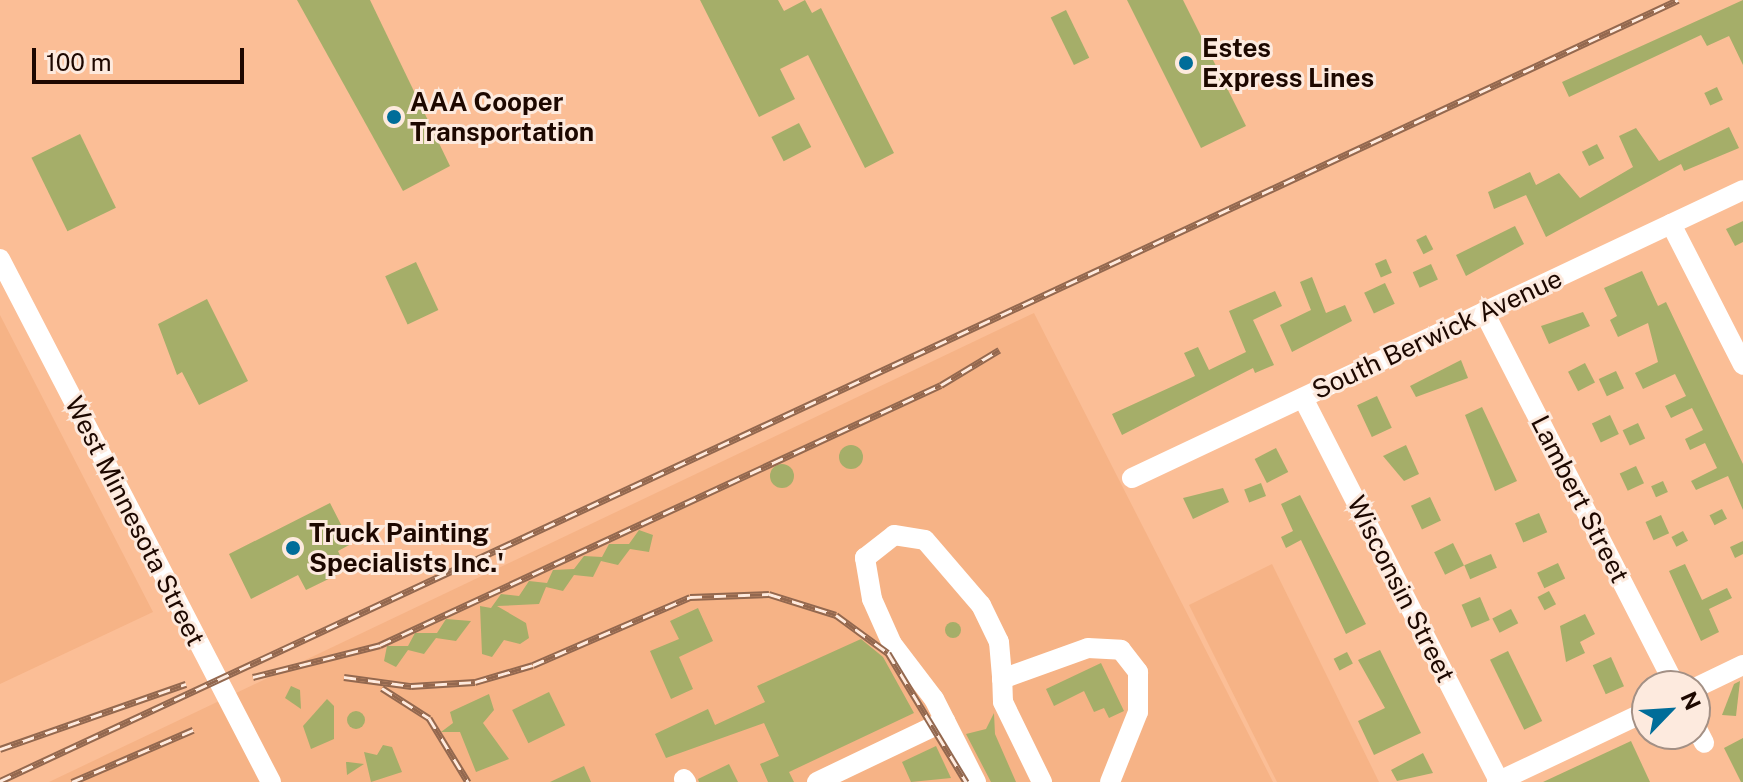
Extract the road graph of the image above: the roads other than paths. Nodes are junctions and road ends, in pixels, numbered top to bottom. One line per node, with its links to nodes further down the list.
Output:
1 (1743, 190): 2 (street, South Berwick Avenue)
2 (1671, 224): 4 (street, South Berwick Avenue); 5 (street)
3 (0, 259): 14 (street, West Minnesota Street)
4 (1484, 312): 6 (street, South Berwick Avenue); 9 (street, Lambert Street)
5 (1743, 365)
6 (1303, 398): 7 (street, South Berwick Avenue); 19 (street, Wisconsin Street)
7 (1132, 478)
8 (1743, 665): 11 (street)
9 (1667, 670)
10 (1002, 679): 13 (street); 17 (street); 18 (street)
11 (1711, 680)
12 (1631, 719): 19 (street)
13 (945, 721): 15 (street); 16 (street)
14 (271, 782)
15 (817, 782)
16 (976, 782)
17 (1042, 782)
18 (1110, 782)
19 (1498, 782)

